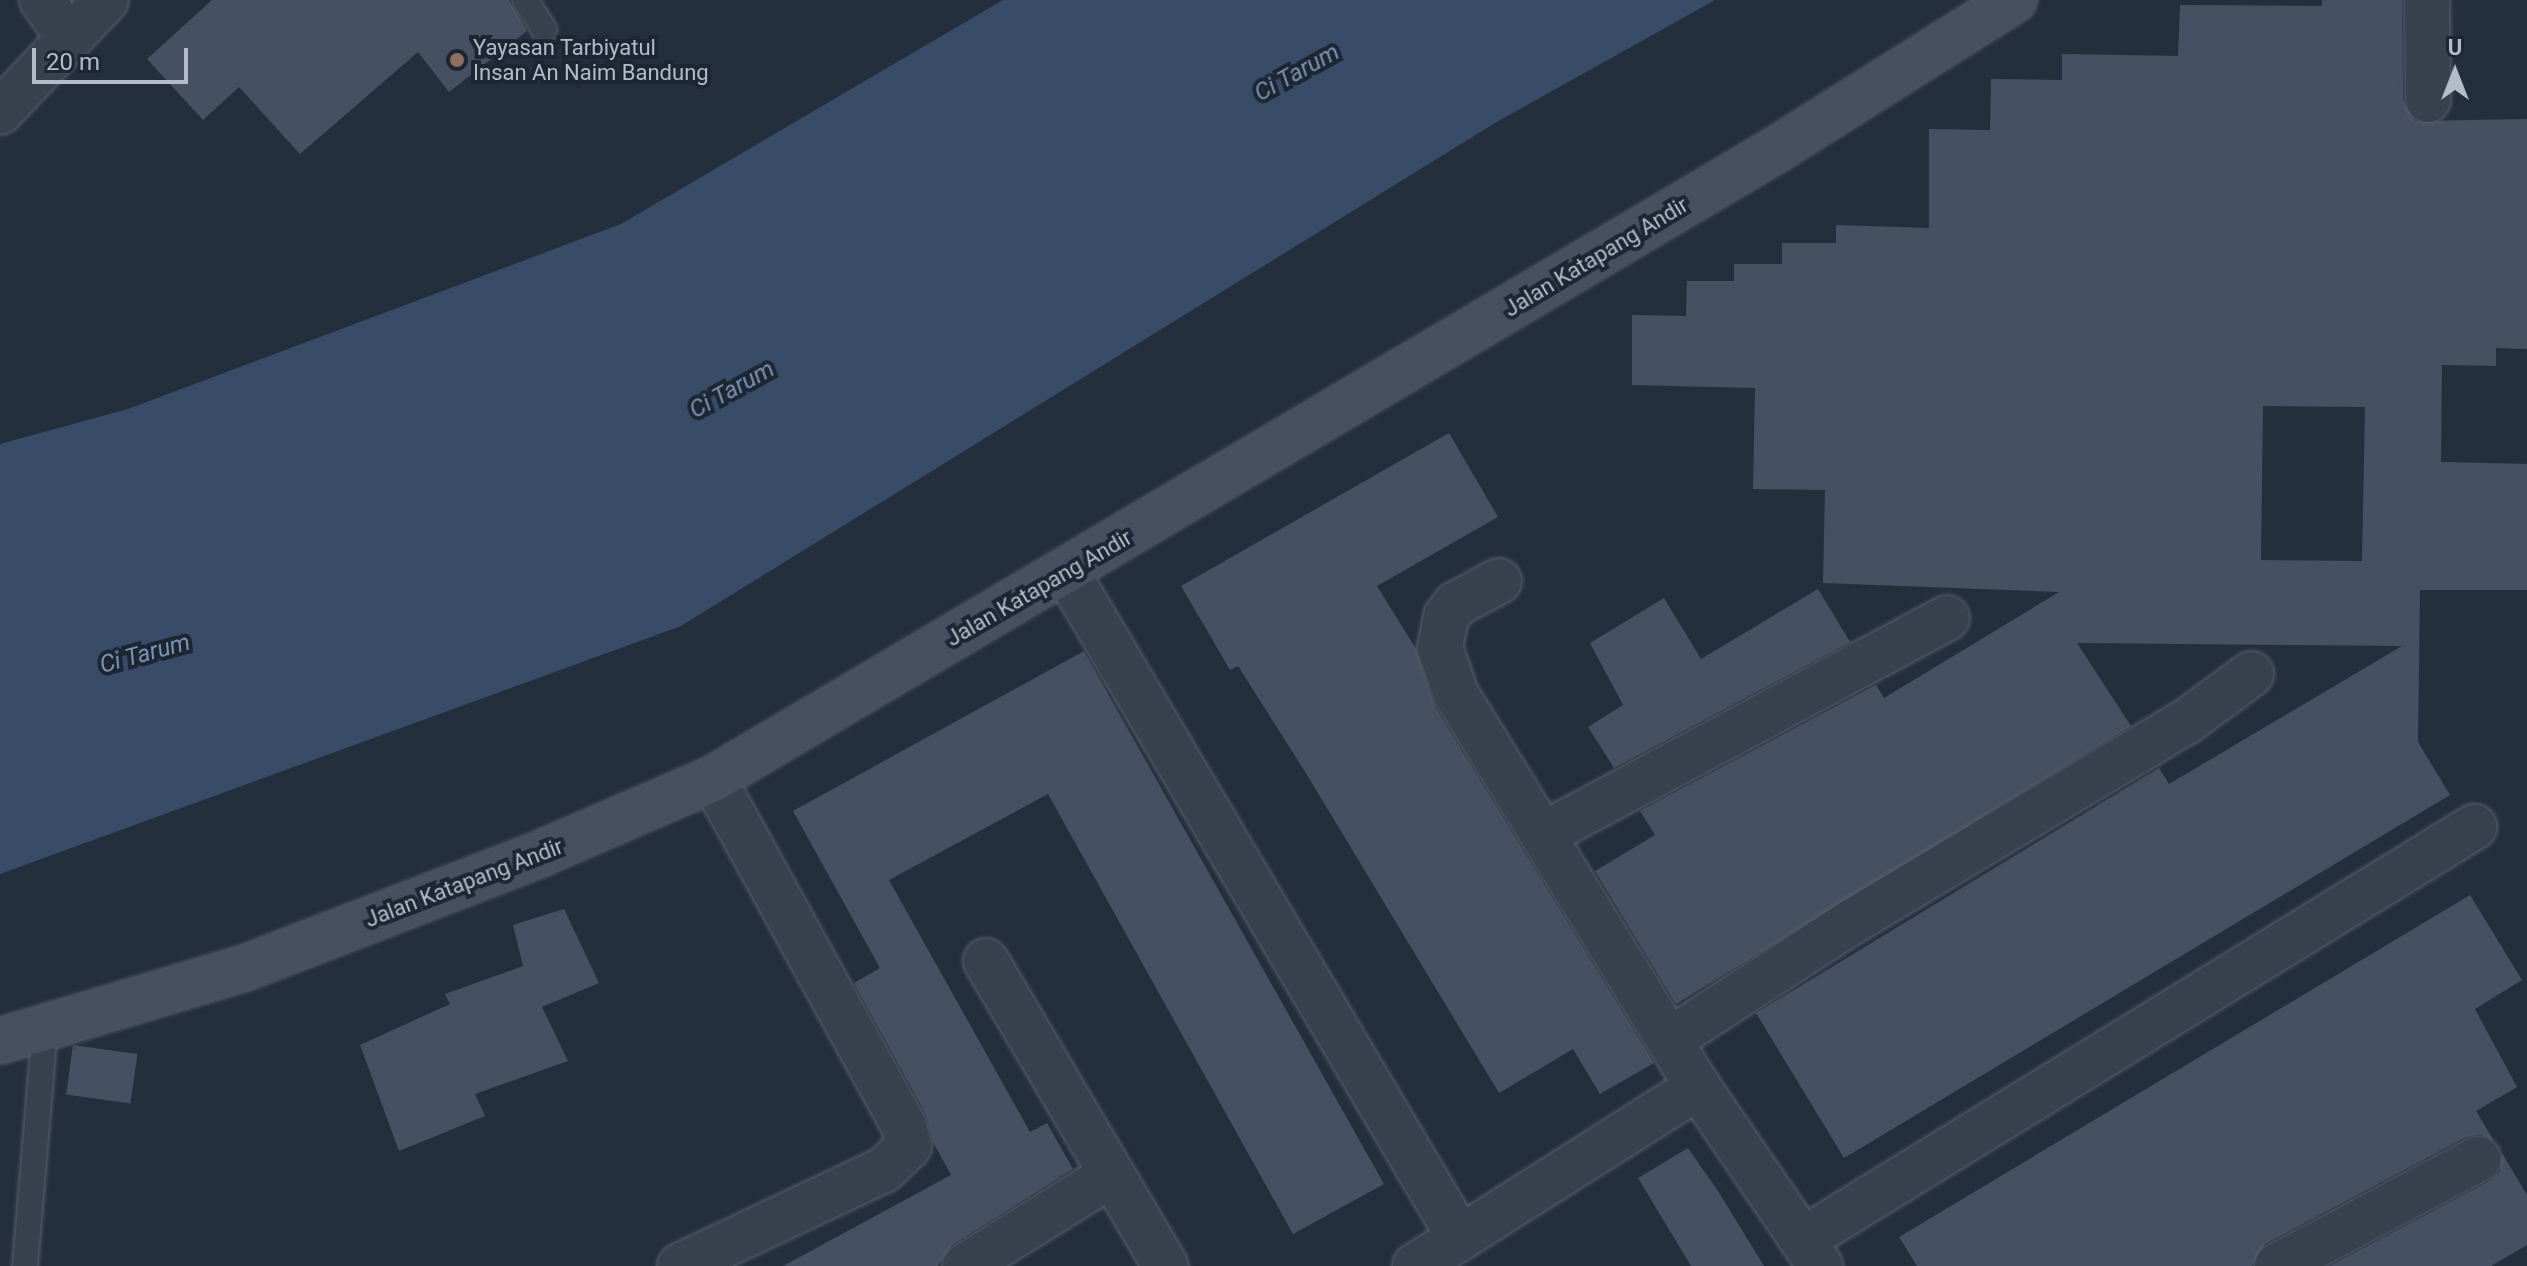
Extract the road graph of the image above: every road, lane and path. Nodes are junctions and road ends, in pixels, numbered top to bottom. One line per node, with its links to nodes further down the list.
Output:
1 (42, 0): 7 (street)
2 (106, 0): 7 (street)
3 (525, 0): 6 (lane)
4 (2014, 0): 10 (street, Jalan Katapang Andir)
5 (2427, 0): 8 (street)
6 (544, 29)
7 (68, 36): 9 (street)
8 (2428, 100)
9 (0, 112)
10 (1067, 573): 14 (street, Jalan Katapang Andir); 24 (street)
11 (1499, 581): 16 (street)
12 (1947, 618): 16 (street)
13 (2251, 674): 19 (street)
14 (713, 779): 18 (street, Jalan Katapang Andir); 27 (street)
15 (2474, 827): 25 (street)
16 (1546, 833): 19 (street)
17 (986, 961): 23 (street)
18 (45, 1028): 20 (street, Jalan Katapang Andir); 26 (lane)
19 (1671, 1039): 21 (street)
20 (0, 1041)
21 (1698, 1087): 24 (street); 25 (street)
22 (2478, 1159): 31 (street)
23 (1111, 1175): 28 (street); 29 (street)
24 (1460, 1238): 30 (street)
25 (1812, 1252)
26 (25, 1266)
27 (680, 1266)
28 (965, 1266)
29 (1166, 1266)
30 (1415, 1266)
31 (2277, 1266)

